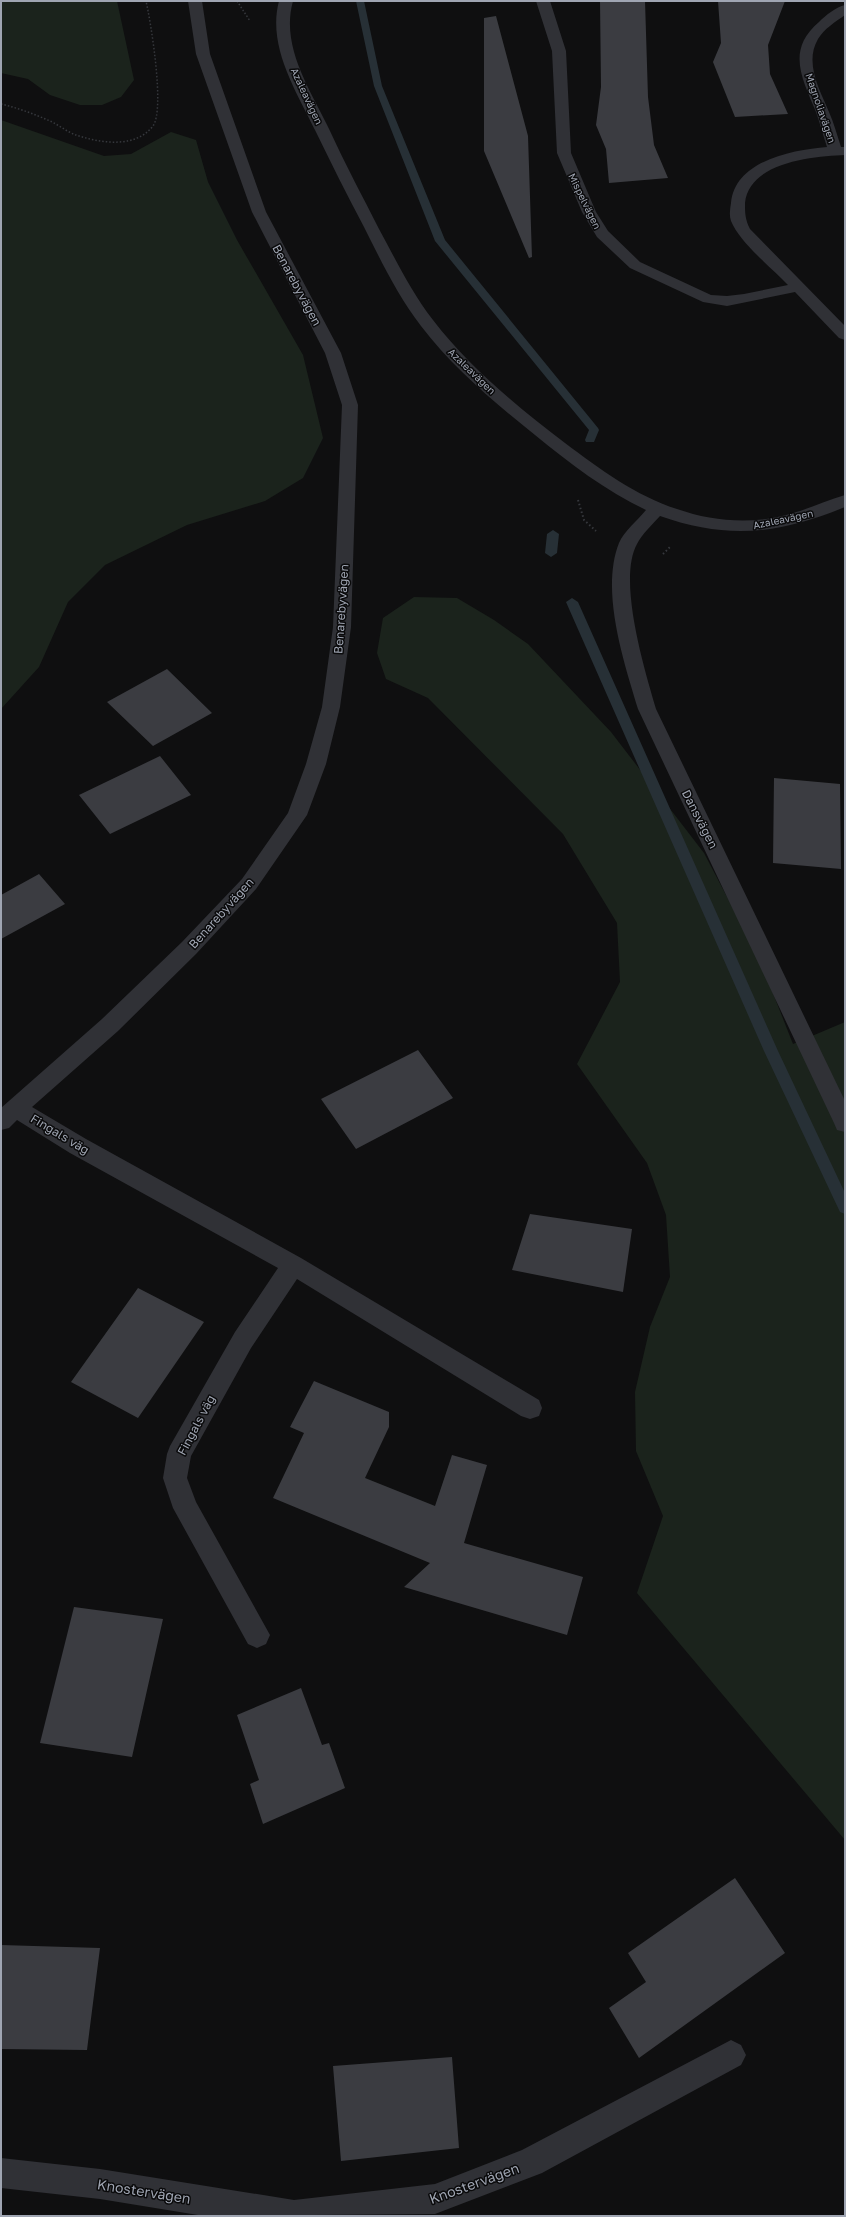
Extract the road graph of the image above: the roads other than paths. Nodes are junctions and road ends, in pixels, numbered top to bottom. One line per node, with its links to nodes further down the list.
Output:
1 (195, 1): 10 (street, Benarebyvägen)
2 (286, 1): 9 (street, Azaleavägen)
3 (543, 1): 6 (street, Mispelvägen)
4 (845, 9): 5 (street, Magnoliavägen)
5 (840, 151): 6 (street)
6 (798, 287): 7 (street)
7 (845, 335)
8 (845, 501): 9 (street, Azaleavägen)
9 (657, 508): 11 (street, Dansvägen)
10 (9, 1114): 12 (street, Fingals väg)
11 (845, 1122)
12 (293, 1265): 13 (street, Fingals väg); 14 (street, Fingals väg)
13 (530, 1408)
14 (257, 1635)
15 (731, 2055): 16 (street, Knostervägen)
16 (1, 2174)

